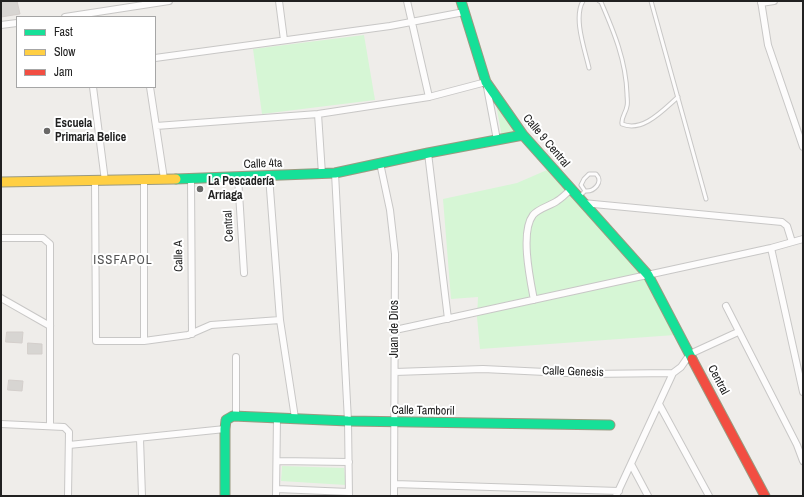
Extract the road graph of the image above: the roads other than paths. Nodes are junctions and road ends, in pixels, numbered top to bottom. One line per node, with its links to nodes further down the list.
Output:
1 (169, 1): 11 (street)
2 (279, 1): 15 (street)
3 (407, 1): 12 (street)
4 (461, 1): 10 (street, Calle 9 Central)
5 (583, 1): 17 (lane)
6 (601, 1): 22 (lane)
7 (651, 1): 22 (lane)
8 (774, 1): 9 (street)
9 (761, 2): 26 (street)
10 (464, 12): 12 (street); 18 (street, Calle 9 Central)
11 (83, 16)
12 (412, 22): 15 (street); 21 (street)
13 (16, 23): 14 (street)
14 (1, 25)
15 (284, 40): 16 (street)
16 (156, 58)
17 (589, 68)
18 (486, 82): 21 (street); 27 (street, Calle 9 Central); 28 (street)
19 (93, 88): 40 (street)
20 (150, 88): 25 (street)
21 (429, 97): 23 (street)
22 (678, 97): 44 (lane)
23 (318, 114): 25 (street); 33 (street)
24 (803, 125): 26 (street)
25 (156, 126): 37 (street)
26 (796, 126): 29 (street)
27 (523, 135): 28 (street, Calle 4ta); 42 (street, Calle 9 Central)
28 (498, 140): 30 (street, Calle 4ta)
29 (803, 147)
30 (428, 153): 31 (street, Calle 4ta); 54 (street)
31 (380, 163): 32 (street, Calle 4ta); 57 (street, Juan de Dios)
32 (335, 173): 33 (street, Calle 4ta); 70 (street)
33 (322, 174): 34 (street, Calle 4ta)
34 (269, 176): 35 (street, Calle 4ta); 55 (street)
35 (238, 177): 36 (street, Calle 4ta); 49 (street, Central)
36 (191, 178): 37 (street, Calle 4ta); 59 (street, Calle A)
37 (164, 179): 39 (street, Calle 4ta)
38 (95, 180): 40 (street, Calle 4ta); 41 (street, Calle 4ta); 60 (street)
39 (144, 180): 40 (street, Calle 4ta); 60 (street)
40 (105, 181)
41 (1, 182)
42 (571, 189): 43 (street, Calle 9 Central); 52 (street)
43 (582, 197): 43 (lane); 47 (street); 50 (street, Calle 9 Central)
44 (706, 198)
45 (1, 238): 56 (street)
46 (803, 239): 47 (street)
47 (792, 242): 48 (street)
48 (771, 248): 50 (street); 65 (street)
49 (244, 273)
50 (648, 275): 52 (street); 61 (street, Central)
51 (1, 298): 56 (street)
52 (534, 300): 54 (street)
53 (726, 306): 58 (street)
54 (448, 319): 57 (street)
55 (280, 320): 59 (street); 69 (street)
56 (50, 326): 74 (street)
57 (395, 330): 63 (street, Juan de Dios)
58 (738, 332): 61 (street); 77 (street)
59 (192, 334): 60 (street)
60 (144, 341)
61 (690, 354): 64 (street); 93 (street, Central)
62 (236, 357): 67 (street)
63 (395, 372): 64 (street, Calle Genesis); 71 (street, Juan de Dios)
64 (673, 373): 66 (street)
65 (803, 392)
66 (659, 404): 82 (street); 92 (street)
67 (236, 416): 68 (street, Calle Tamboril); 75 (street)
68 (277, 417): 69 (street, Calle Tamboril); 79 (street)
69 (295, 418): 70 (street, Calle Tamboril)
70 (348, 421): 71 (street, Calle Tamboril); 81 (street)
71 (395, 422): 73 (street, Calle Tamboril); 83 (street, Juan de Dios)
72 (1, 424): 74 (street)
73 (610, 425)
74 (50, 426): 78 (street)
75 (225, 429): 76 (street); 89 (street)
76 (140, 439): 78 (street); 88 (street)
77 (800, 444): 80 (street)
78 (68, 445): 87 (street)
79 (277, 461): 81 (street); 84 (street)
80 (803, 461)
81 (349, 462): 86 (street)
82 (631, 464): 85 (street); 91 (street)
83 (394, 484): 85 (street); 90 (street, Juan de Dios)
84 (276, 493): 86 (street)
85 (617, 493)
86 (349, 494)
87 (68, 496)
88 (142, 496)
89 (225, 496)
90 (394, 496)
91 (648, 496)
92 (709, 496)
93 (765, 496)

